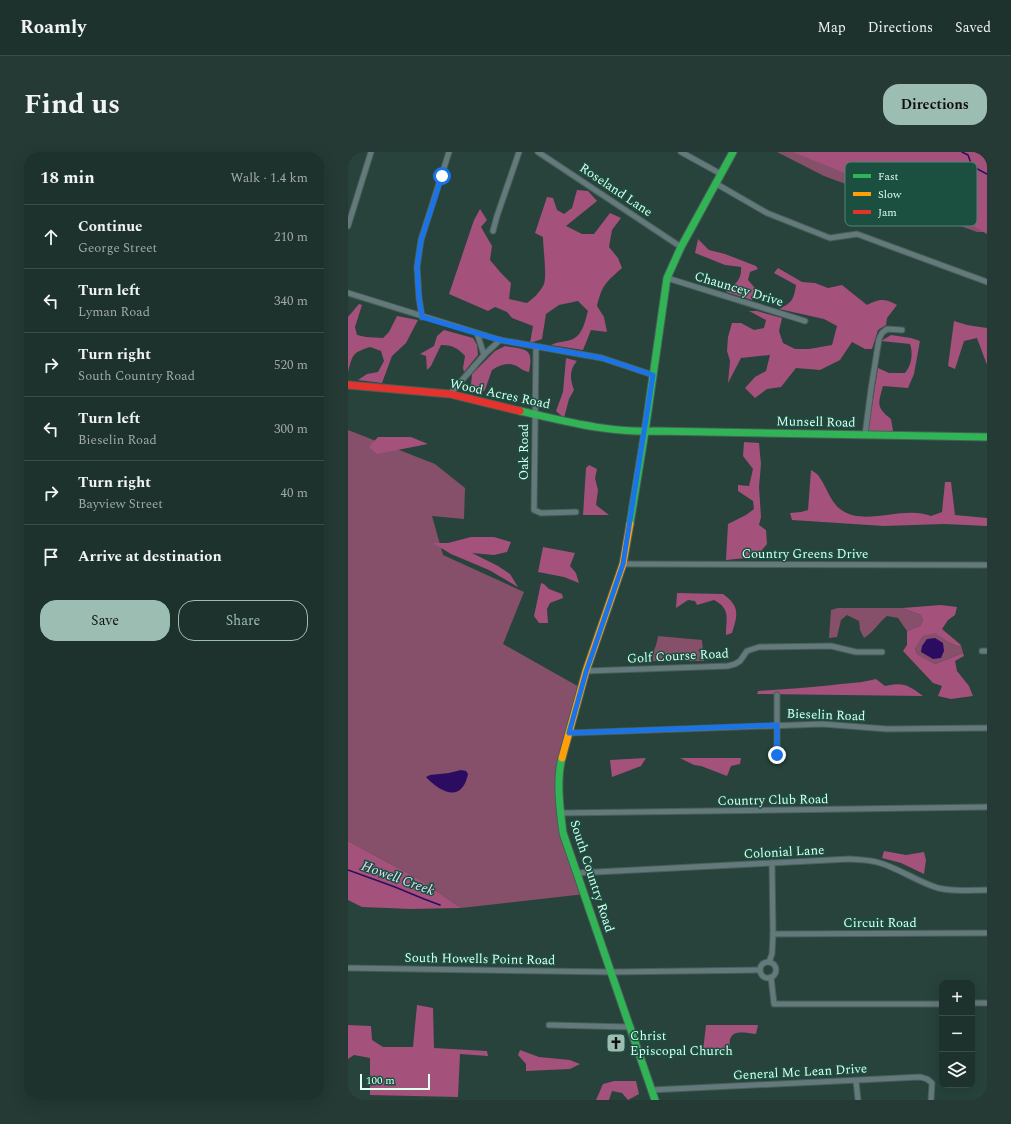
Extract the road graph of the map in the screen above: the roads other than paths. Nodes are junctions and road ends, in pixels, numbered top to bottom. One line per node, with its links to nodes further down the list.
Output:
1 (371, 152): 9 (street)
2 (448, 152): 15 (street)
3 (519, 152): 10 (street)
4 (538, 152): 11 (street, Roseland Lane)
5 (681, 152): 7 (street)
6 (733, 152): 7 (main road, South Country Road)
7 (721, 174): 8 (main road, South Country Road)
8 (715, 184): 11 (main road, South Country Road); 13 (street)
9 (348, 226)
10 (493, 231)
11 (681, 247): 12 (main road, South Country Road)
12 (667, 278): 16 (street, Chauncey Drive); 22 (main road, South Country Road)
13 (987, 282)
14 (348, 293): 15 (street)
15 (422, 317): 18 (street)
16 (805, 321)
17 (902, 330): 27 (street)
18 (477, 333): 19 (street); 21 (street)
19 (500, 340): 20 (street); 21 (street)
20 (536, 347): 22 (street); 25 (street, Oak Road)
21 (484, 356): 24 (street)
22 (653, 375): 26 (main road, South Country Road)
23 (348, 386): 24 (main road, Wood Acres Road)
24 (450, 394): 25 (main road, Wood Acres Road)
25 (535, 414): 26 (main road, Wood Acres Road); 29 (street, Oak Road)
26 (645, 432): 27 (main road, Munsell Road); 30 (main road, South Country Road)
27 (865, 435): 28 (main road, Munsell Road)
28 (987, 437)
29 (576, 512)
30 (623, 564): 31 (street, Country Greens Drive); 33 (main road, South Country Road)
31 (987, 566)
32 (882, 652): 33 (street, Golf Course Road)
33 (586, 672): 37 (main road, South Country Road)
34 (777, 695): 35 (street)
35 (777, 725): 36 (street, Bieselin Road); 37 (street, Bieselin Road); 38 (street)
36 (987, 728)
37 (569, 733): 40 (main road, South Country Road)
38 (777, 755)
39 (987, 807): 40 (street, Country Club Road)
40 (560, 813): 42 (main road, South Country Road)
41 (772, 863): 42 (street, Colonial Lane); 43 (street, Colonial Lane); 45 (street)
42 (577, 873): 49 (main road, South Country Road)
43 (987, 890)
44 (987, 933): 45 (street, Circuit Road)
45 (773, 934): 46 (street)
46 (769, 962): 48 (street); 50 (street)
47 (348, 968): 49 (street, South Howells Point Road)
48 (760, 970): 49 (street, South Howells Point Road); 50 (street)
49 (612, 972): 55 (main road, South Country Road)
50 (771, 977): 53 (street)
51 (975, 1003): 52 (street)
52 (987, 1003)
53 (939, 1004)
54 (549, 1026): 55 (street)
55 (631, 1027): 57 (main road, South Country Road)
56 (856, 1081): 57 (street, General Mc Lean Drive); 59 (street); 60 (street, General Mc Lean Drive)
57 (651, 1090): 58 (main road, South Country Road)
58 (655, 1100)
59 (858, 1100)
60 (931, 1100)

